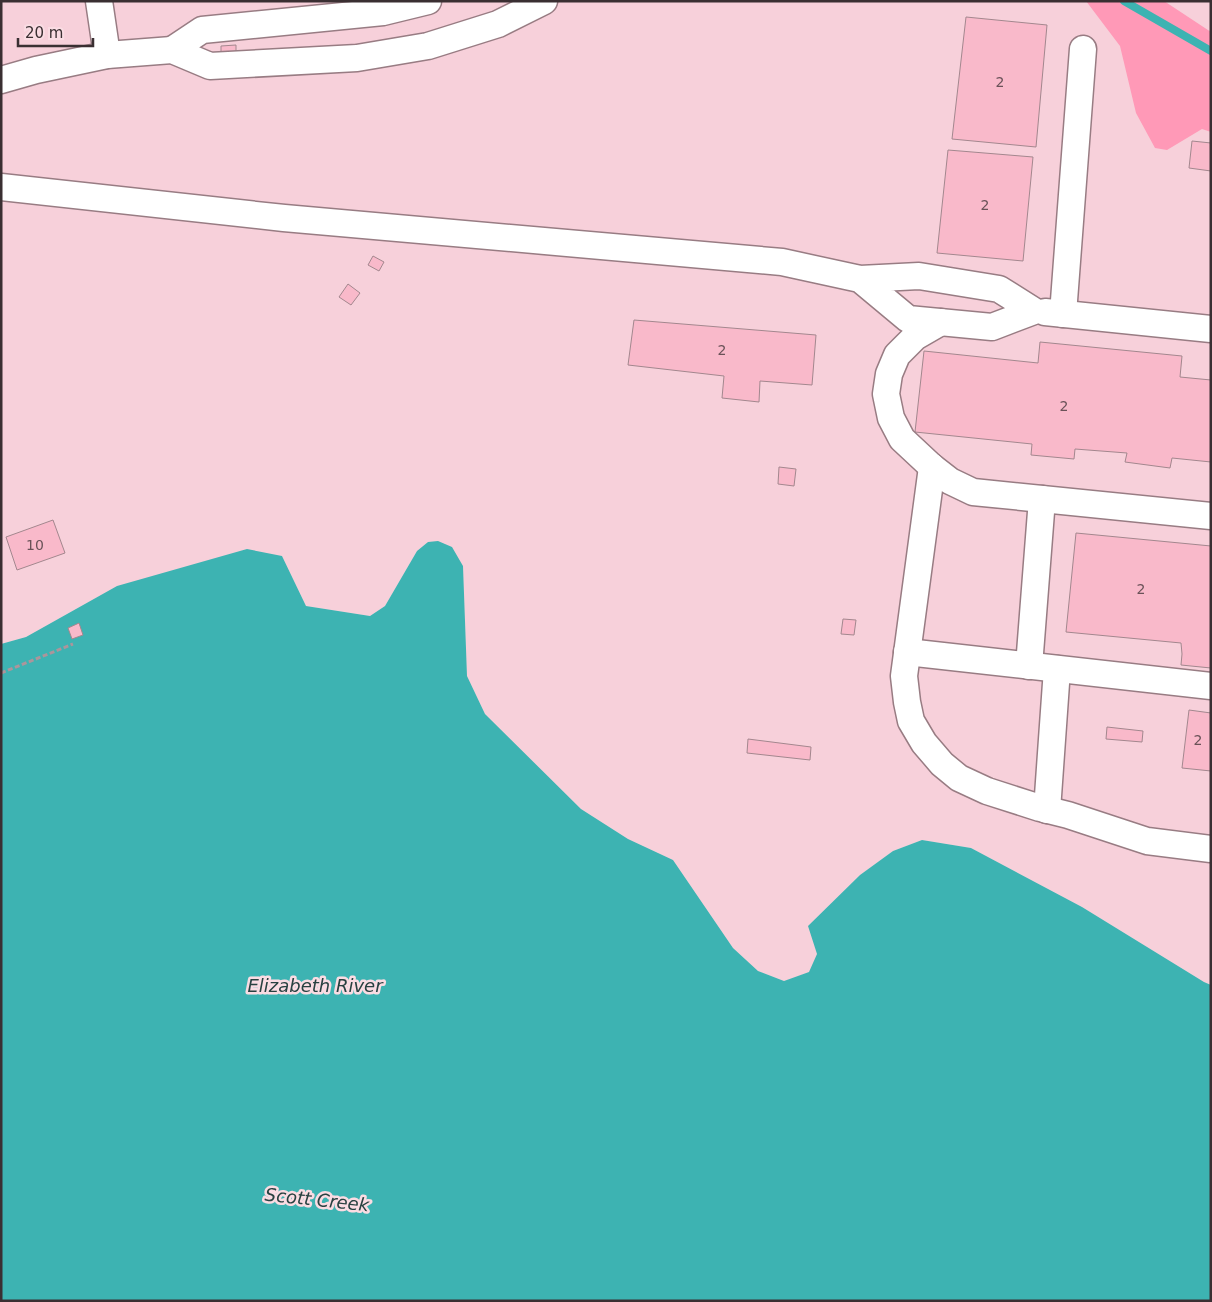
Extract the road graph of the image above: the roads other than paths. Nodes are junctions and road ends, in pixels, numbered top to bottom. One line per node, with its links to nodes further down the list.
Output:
1 (99, 1): 7 (lane)
2 (428, 1): 4 (lane)
3 (544, 1): 6 (lane)
4 (272, 12): 6 (lane)
5 (1083, 49): 12 (lane)
6 (172, 50): 7 (lane)
7 (108, 55): 8 (lane)
8 (1, 80)
9 (1, 187): 10 (lane)
10 (860, 279): 11 (lane); 13 (lane)
11 (1034, 311): 12 (lane); 13 (lane)
12 (1063, 314): 14 (lane)
13 (941, 322): 15 (lane)
14 (1211, 329)
15 (932, 467): 16 (lane); 18 (lane)
16 (1042, 499): 17 (lane); 19 (lane)
17 (1211, 516)
18 (907, 652): 19 (lane); 22 (lane)
19 (1029, 666): 20 (lane)
20 (1057, 669): 21 (lane); 22 (lane)
21 (1211, 686)
22 (1047, 810): 23 (lane)
23 (1211, 849)

